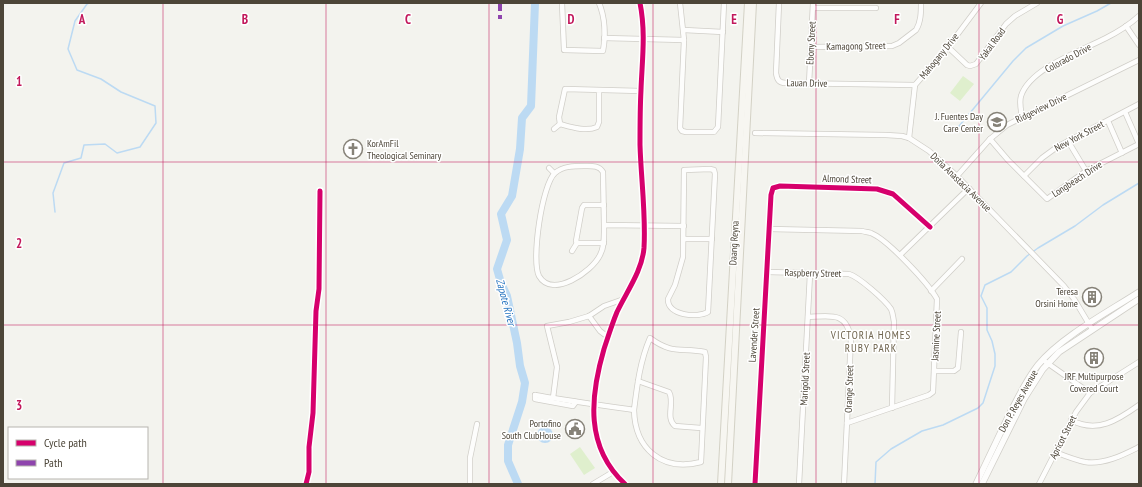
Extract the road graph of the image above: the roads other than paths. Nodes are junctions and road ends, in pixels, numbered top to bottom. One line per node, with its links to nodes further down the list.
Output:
1 (562, 3): 18 (street)
2 (599, 3): 18 (street)
3 (640, 3): 19 (street)
4 (680, 3): 16 (street)
5 (724, 3): 17 (street)
6 (748, 3): 36 (main road, Daang Reyna)
7 (753, 3): 36 (main road, Daang Reyna)
8 (779, 3): 25 (street, Lauan Drive)
9 (921, 3): 22 (street, Kamagong Street)
10 (980, 3): 23 (street, Mahogany Drive)
11 (1037, 3): 23 (street, Yakal Road)
12 (813, 6): 13 (street); 22 (street, Ebony Street)
13 (876, 8)
14 (1139, 16): 15 (street, Colorado Drive)
15 (1126, 26): 21 (street); 31 (street, Colorado Drive)
16 (684, 30): 17 (street); 20 (street)
17 (723, 32): 20 (street)
18 (604, 38): 19 (street)
19 (644, 39): 20 (street); 28 (street)
20 (684, 40)
21 (1139, 45)
22 (811, 47): 25 (street, Ebony Street)
23 (948, 47): 26 (street, Mahogany Drive)
24 (1139, 60): 31 (street, Ridgeview Drive)
25 (809, 84): 26 (street, Lauan Drive)
26 (915, 85): 37 (street, Mahogany Drive)
27 (599, 90): 28 (street); 33 (street); 33 (street)
28 (641, 91): 52 (street)
29 (1139, 104): 30 (street, New York Street)
30 (1124, 112): 32 (street, New York Street); 40 (street)
31 (1022, 117): 38 (street, Ridgeview Drive)
32 (1108, 121): 39 (street, New York Street); 41 (street)
33 (560, 124): 34 (street)
34 (554, 129)
35 (755, 133): 37 (street, Doña Anastacia Avenue)
36 (743, 135): 96 (main road, Daang Reyna); 97 (main road, Daang Reyna)
37 (909, 138): 45 (street, Doña Anastacia Avenue)
38 (990, 139): 45 (street, Ridgeview Drive); 46 (street, Longbeach Drive)
39 (1068, 141): 43 (street); 46 (street, New York Street)
40 (1139, 144): 41 (street, Longbeach Drive)
41 (1122, 152): 43 (street, Longbeach Drive)
42 (549, 168): 44 (street)
43 (1086, 171): 46 (street, Longbeach Drive)
44 (554, 173): 50 (street); 59 (street)
45 (957, 176): 48 (street, Doña Anastacia Avenue)
46 (1024, 176)
47 (773, 188): 54 (street, Almond Street); 55 (street, Lavender Street)
48 (968, 188): 54 (street); 71 (street, Doña Anastacia Avenue)
49 (320, 192): 92 (street)
50 (604, 205): 51 (street); 58 (street)
51 (604, 225): 52 (street); 59 (street)
52 (644, 225): 53 (street); 67 (street)
53 (684, 226): 56 (street); 57 (street)
54 (930, 227): 61 (street)
55 (769, 229): 61 (street, Jasmine Street); 63 (street, Lavender Street)
56 (684, 239): 57 (street); 57 (street)
57 (712, 239)
58 (577, 243): 59 (street); 60 (street)
59 (604, 243)
60 (572, 251)
61 (900, 256): 65 (street, Jasmine Street)
62 (962, 259): 65 (street)
63 (767, 272): 64 (street, Raspberry Street); 98 (street, Lavender Street)
64 (810, 274): 70 (street, Marigold Street); 83 (street, Raspberry Street)
65 (931, 291): 76 (street, Jasmine Street)
66 (1139, 292): 68 (street, Don P. Reyes Avenue)
67 (624, 299): 69 (street); 73 (street)
68 (1137, 301): 71 (street, Don P. Reyes Avenue)
69 (589, 316): 73 (street); 79 (street)
70 (808, 317): 86 (street, Orange Street); 99 (street, Marigold Street)
71 (1090, 327): 74 (street, Don P. Reyes Avenue)
72 (961, 332): 76 (street)
73 (608, 337): 81 (street)
74 (1046, 362): 78 (street); 101 (street, Don P. Reyes Avenue); 102 (street, Don P. Reyes Avenue)
75 (1139, 362): 78 (street)
76 (934, 371): 83 (street, Jasmine Street)
77 (638, 381): 84 (street); 88 (street); 88 (street)
78 (1090, 393): 85 (street, Apricot Street)
79 (553, 398): 80 (street); 80 (street)
80 (576, 402): 81 (street)
81 (594, 405): 84 (street); 91 (street)
82 (1139, 405): 85 (street)
83 (892, 408): 86 (street, Jasmine Street)
84 (634, 410): 88 (street)
85 (1071, 420): 90 (street, Apricot Street)
86 (847, 423): 100 (street)
87 (477, 424): 93 (street)
88 (701, 428)
89 (1139, 447): 90 (street)
90 (1055, 452): 103 (street, Apricot Street)
91 (613, 472): 94 (street); 95 (street)
92 (306, 484)
93 (470, 484)
94 (593, 484)
95 (625, 484)
96 (721, 484)
97 (728, 484)
98 (755, 484)
99 (799, 484)
100 (844, 484)
101 (976, 484)
102 (982, 484)
103 (1039, 484)

